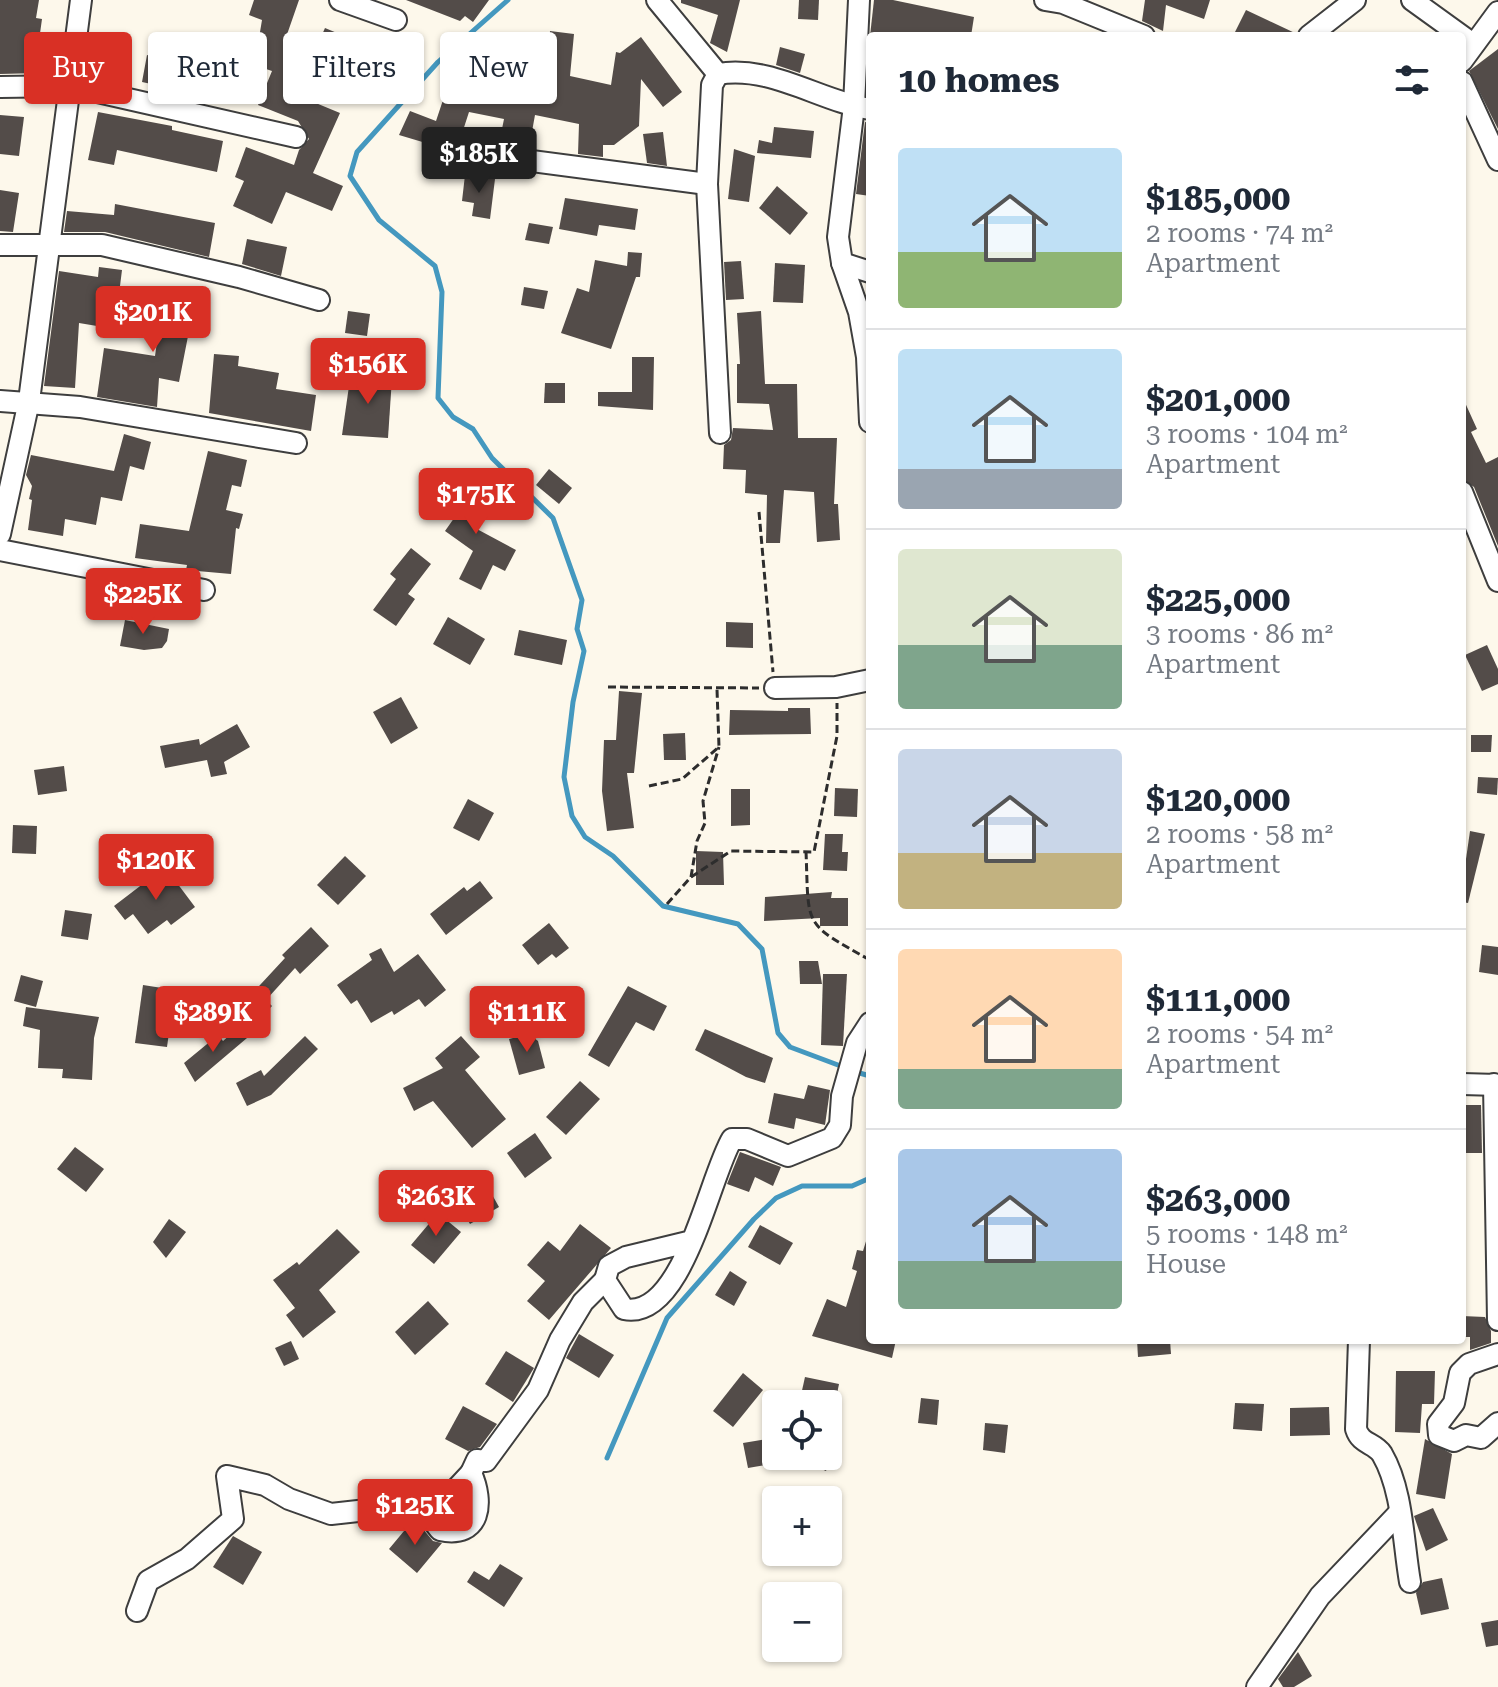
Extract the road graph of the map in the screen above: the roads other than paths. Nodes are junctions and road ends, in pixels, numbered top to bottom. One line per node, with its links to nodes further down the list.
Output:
1 (81, 0): 10 (street)
2 (340, 0): 9 (street)
3 (657, 0): 15 (street)
4 (859, 0): 21 (street)
5 (1045, 0): 11 (street)
6 (1355, 0): 12 (street)
7 (1412, 0): 13 (street)
8 (1498, 12): 14 (street)
9 (396, 20)
10 (77, 32)
11 (1134, 32)
12 (1314, 32)
13 (1446, 32)
14 (1467, 52)
15 (718, 74): 21 (street); 25 (street)
16 (0, 87): 17 (street)
17 (24, 87)
18 (1466, 91): 24 (street)
19 (132, 100): 22 (street)
20 (68, 104): 27 (street)
21 (862, 108): 28 (street)
22 (296, 137)
23 (471, 153): 25 (street)
24 (1498, 160)
25 (707, 184): 34 (street)
26 (0, 245): 27 (street)
27 (47, 245): 30 (street); 33 (street)
28 (842, 263): 29 (street); 31 (street)
29 (866, 271)
30 (319, 300)
31 (866, 369)
32 (0, 401): 33 (street)
33 (29, 401): 35 (street); 37 (street)
34 (720, 433)
35 (296, 443)
36 (1466, 502): 39 (street)
37 (0, 534)
38 (0, 550): 40 (street)
39 (1498, 581)
40 (204, 590)
41 (866, 681): 42 (street)
42 (775, 688)
43 (866, 1030): 46 (street)
44 (1466, 1084): 45 (street)
45 (1496, 1084): 48 (street)
46 (692, 1241): 47 (street); 47 (street)
47 (605, 1280): 53 (street)
48 (1498, 1320): 50 (street)
49 (1359, 1344): 54 (street)
50 (1498, 1344)
51 (1498, 1354): 52 (street)
52 (1498, 1423)
53 (471, 1473): 55 (street); 55 (street)
54 (1398, 1514): 56 (street); 58 (street)
55 (430, 1517): 57 (street)
56 (1410, 1582)
57 (137, 1611)
58 (1257, 1687)

